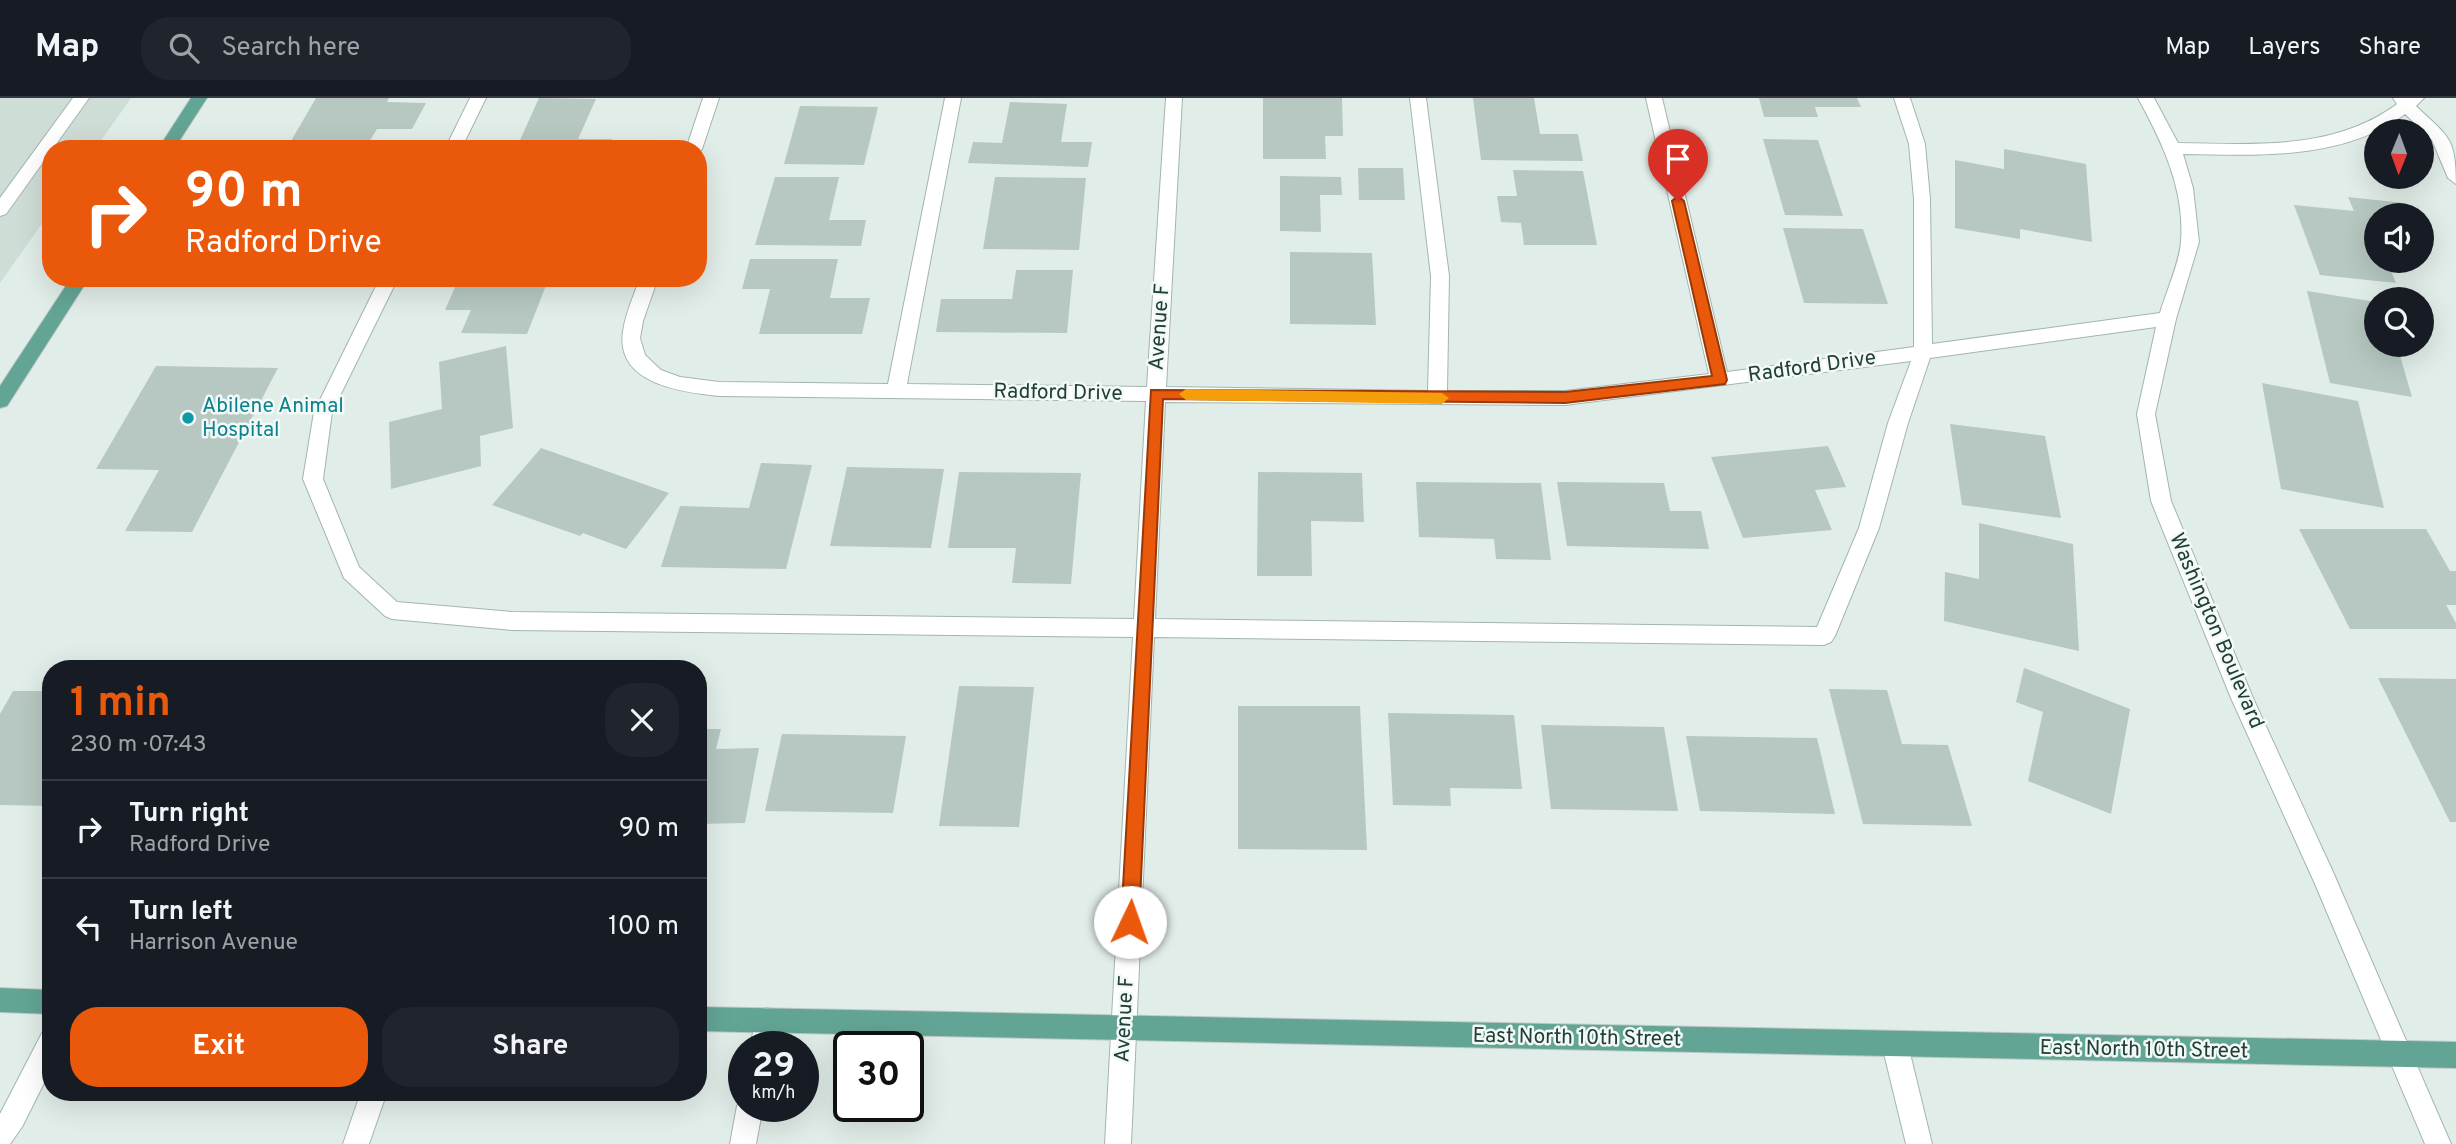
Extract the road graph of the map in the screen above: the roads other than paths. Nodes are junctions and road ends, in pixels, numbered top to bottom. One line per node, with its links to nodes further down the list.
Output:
1 (81, 98): 12 (street)
2 (199, 98): 13 (main road)
3 (478, 98): 14 (street)
4 (711, 98): 15 (street)
5 (953, 98): 26 (street)
6 (1174, 98): 27 (street, Avenue F)
7 (1418, 98): 28 (street)
8 (1654, 98): 25 (street)
9 (1902, 98): 24 (street)
10 (2146, 98): 16 (street, Washington Boulevard)
11 (2408, 101): 16 (street); 18 (street)
12 (51, 140)
13 (172, 140)
14 (457, 140)
15 (697, 140)
16 (2173, 148): 23 (street, Washington Boulevard)
17 (42, 152): 19 (street)
18 (2456, 178)
19 (0, 210)
20 (74, 287): 29 (main road)
21 (385, 287): 30 (street)
22 (646, 287): 26 (street, Radford Drive)
23 (2167, 319): 24 (street, Radford Drive); 38 (street, Washington Boulevard)
24 (1923, 352): 25 (street, Radford Drive); 30 (street)
25 (1720, 380): 28 (street, Radford Drive)
26 (897, 391): 27 (street, Radford Drive)
27 (1156, 394): 28 (street, Radford Drive); 30 (street, Avenue F)
28 (1437, 398)
29 (0, 401)
30 (1144, 628): 35 (street, Avenue F)
31 (0, 1000): 32 (main road)
32 (42, 1002)
33 (707, 1018): 34 (main road, East North 10th Street)
34 (767, 1020): 35 (main road, East North 10th Street); 36 (street)
35 (1125, 1029): 37 (main road, East North 10th Street); 46 (street, Avenue F)
36 (765, 1031)
37 (1895, 1045): 38 (main road, East North 10th Street); 47 (street)
38 (2399, 1055): 39 (main road, East North 10th Street); 48 (street, Washington Boulevard)
39 (2456, 1055)
40 (42, 1060): 43 (street)
41 (371, 1101): 44 (street)
42 (747, 1122): 45 (street)
43 (0, 1136)
44 (356, 1144)
45 (743, 1144)
46 (1118, 1144)
47 (1919, 1144)
48 (2438, 1144)

